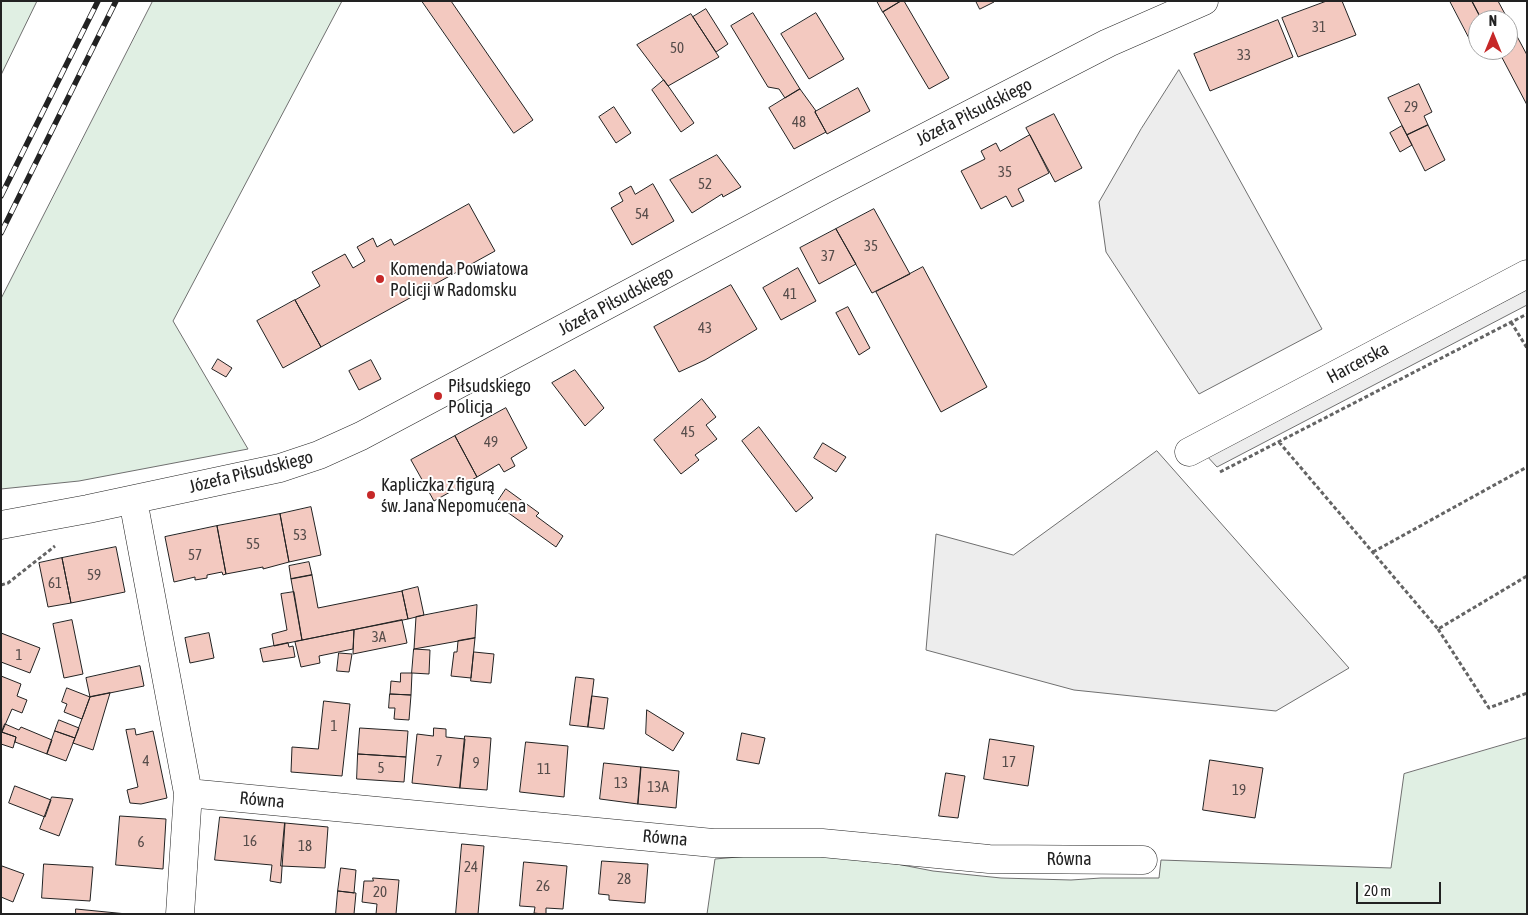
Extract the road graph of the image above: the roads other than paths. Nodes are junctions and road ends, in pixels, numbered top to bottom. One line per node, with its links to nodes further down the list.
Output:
1 (1204, 1): 4 (street, Józefa Piłsudskiego)
2 (1527, 274): 3 (street, Harcerska)
3 (1189, 452)
4 (133, 500): 5 (street, Józefa Piłsudskiego); 6 (street)
5 (1, 525)
6 (188, 793): 7 (street, Równa); 8 (street)
7 (1142, 860)
8 (180, 914)

